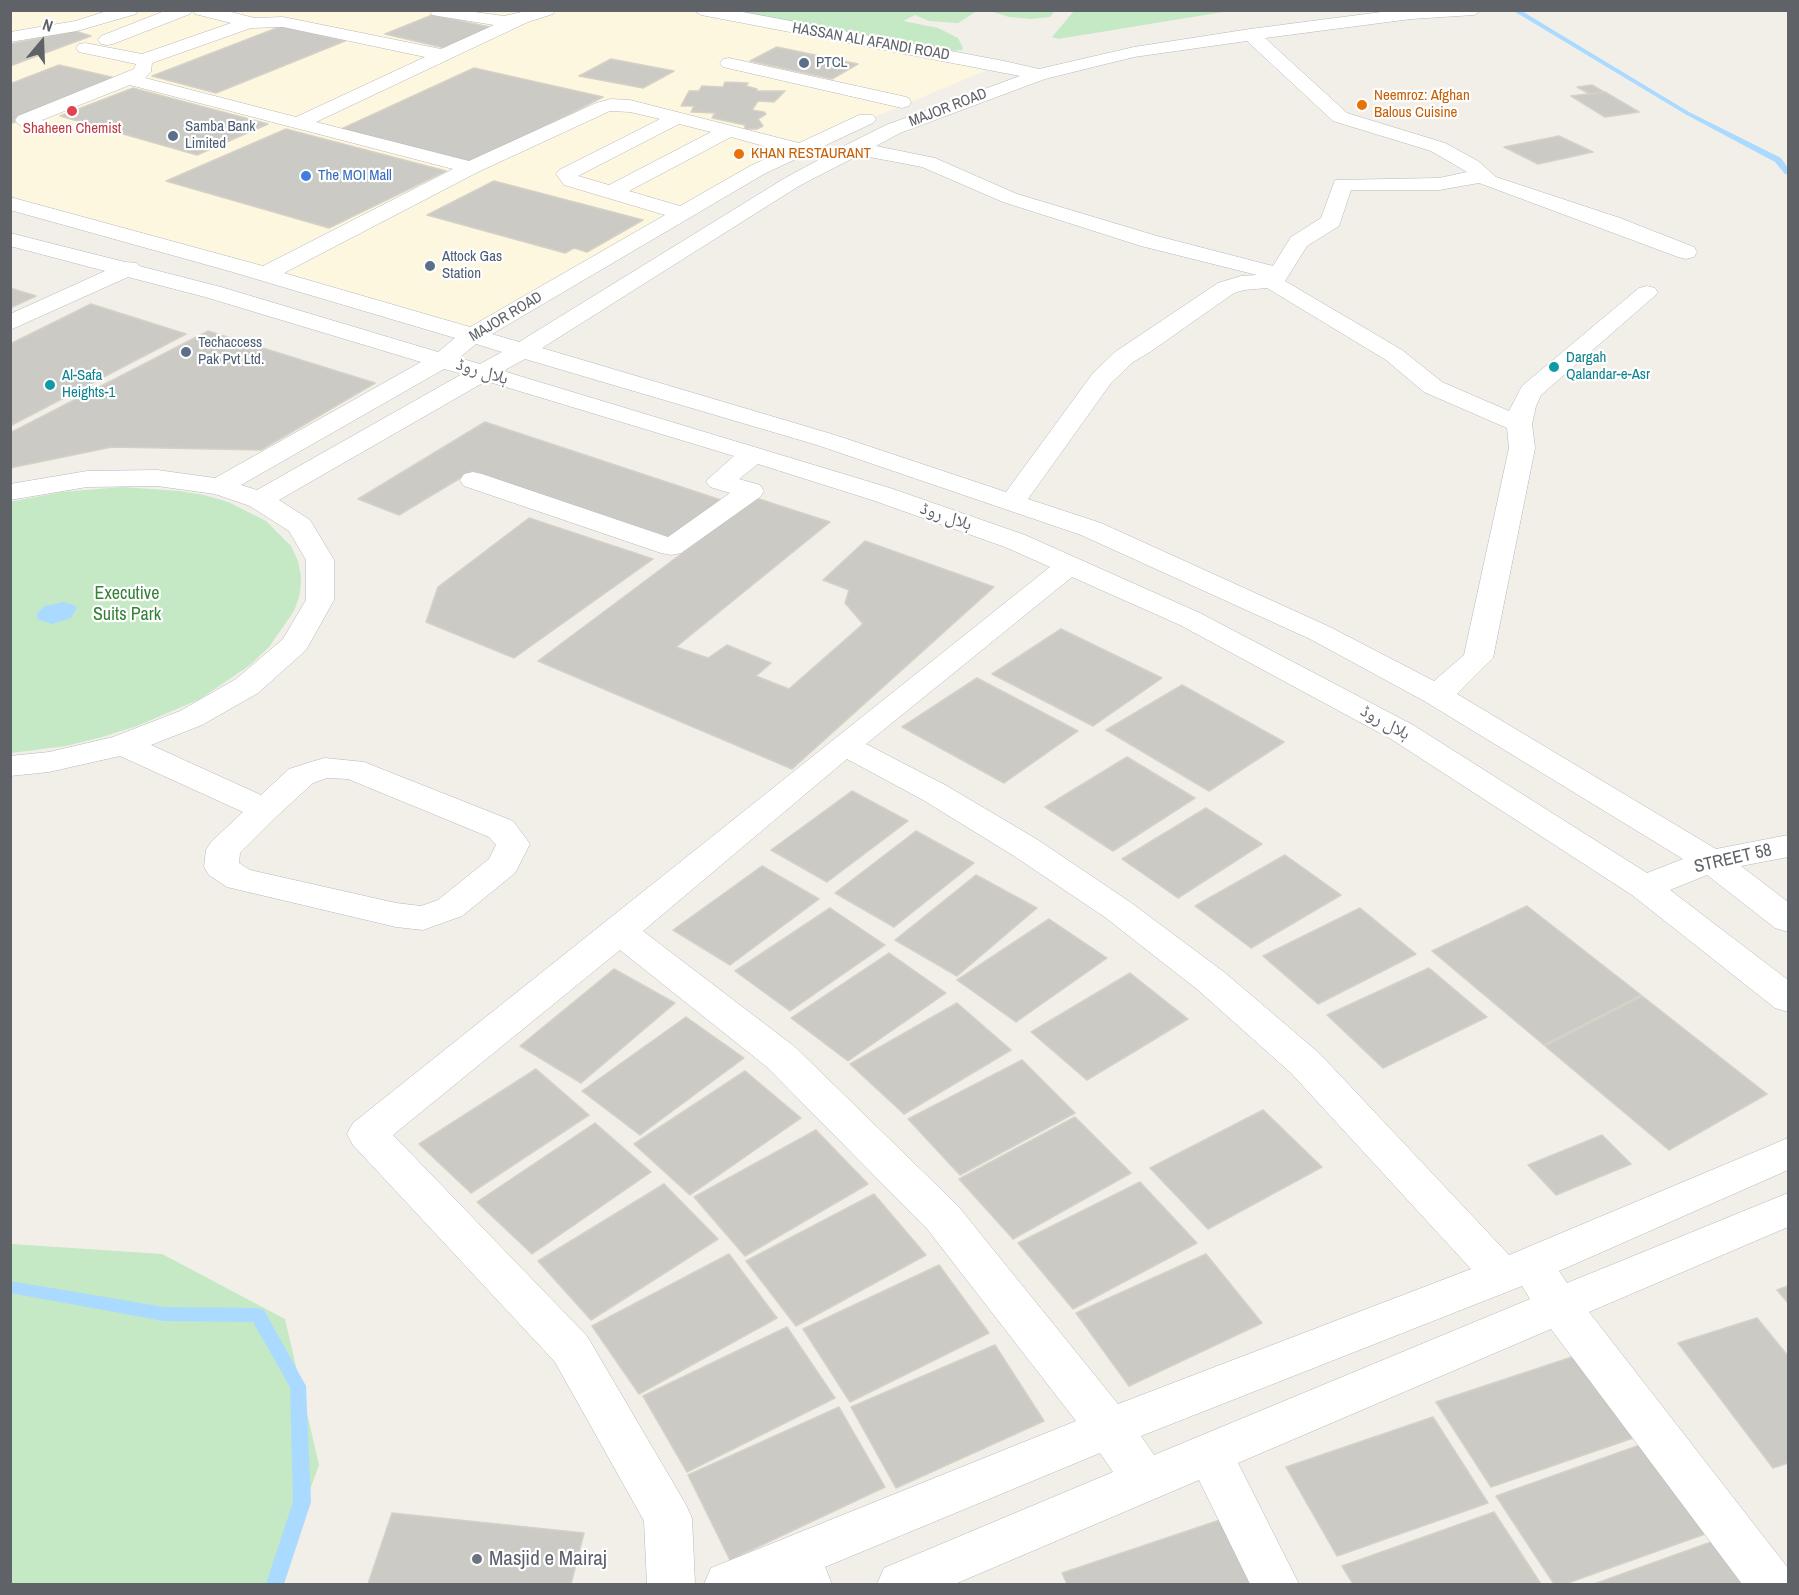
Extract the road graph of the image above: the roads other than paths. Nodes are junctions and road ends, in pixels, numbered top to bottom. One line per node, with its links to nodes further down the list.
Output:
1 (130, 10): 14 (street)
2 (184, 10): 15 (street)
3 (201, 10): 10 (street)
4 (547, 10): 11 (street)
5 (701, 10): 19 (street, HASSAN ALI AFANDI ROAD)
6 (1308, 10): 19 (street, MAJOR ROAD)
7 (1474, 10): 9 (street, MAJOR ROAD)
8 (438, 11): 11 (street)
9 (1409, 12): 13 (street, MAJOR ROAD)
10 (220, 15): 12 (street); 15 (street)
11 (522, 19): 16 (street)
12 (250, 22): 16 (street); 17 (street)
13 (1250, 34): 20 (street, MAJOR ROAD); 30 (street)
14 (10, 37)
15 (114, 54): 17 (street)
16 (443, 55): 24 (street)
17 (139, 60): 21 (street)
18 (729, 63): 28 (street, MAJOR ROAD)
19 (1004, 66): 20 (street, HASSAN ALI AFANDI ROAD); 22 (street, MAJOR ROAD)
20 (1039, 75): 27 (street, MAJOR ROAD)
21 (128, 79): 24 (street); 25 (street)
22 (961, 80)
23 (677, 118): 26 (street); 29 (street); 31 (street)
24 (298, 123): 29 (street)
25 (49, 130)
26 (728, 131): 28 (street); 31 (street)
27 (855, 148): 38 (street); 42 (street, MAJOR ROAD)
28 (800, 149): 33 (street, MAJOR ROAD)
29 (471, 168): 37 (street)
30 (1481, 176): 35 (street); 38 (street)
31 (612, 192): 33 (street)
32 (10, 203): 37 (street, ہلال روڈ)
33 (682, 213): 41 (street, MAJOR ROAD)
34 (10, 239): 36 (street, ہلال روڈ)
35 (1686, 252)
36 (129, 268): 40 (street); 43 (street, ہلال روڈ)
37 (265, 274): 41 (street, ہلال روڈ)
38 (1276, 277): 45 (street); 51 (street)
39 (1647, 292): 45 (street)
40 (10, 323)
41 (472, 336): 42 (street, ہلال روڈ); 43 (street, MAJOR ROAD)
42 (522, 350): 44 (street, MAJOR ROAD); 51 (street, ہلال روڈ)
43 (442, 360): 44 (street, ہلال روڈ); 48 (street, MAJOR ROAD)
44 (482, 372): 46 (street, ہلال روڈ); 50 (street, MAJOR ROAD)
45 (1519, 424): 53 (street)
46 (754, 454): 47 (street); 52 (street, ہلال روڈ)
47 (473, 480)
48 (219, 487): 49 (street); 50 (street)
49 (10, 492)
50 (260, 500): 54 (street)
51 (1013, 501): 53 (street, ہلال روڈ)
52 (1070, 565): 55 (street); 60 (street, ہلال روڈ)
53 (1437, 695): 59 (street, ہلال روڈ)
54 (123, 745): 56 (street); 57 (street)
55 (844, 745): 62 (street); 66 (street)
56 (10, 766)
57 (265, 809): 57 (street)
58 (1788, 846): 59 (street, STREET 58)
59 (1711, 861): 60 (street, STREET 58); 61 (street, ہلال روڈ)
60 (1644, 887): 63 (street, ہلال روڈ)
61 (1788, 920)
62 (620, 931): 68 (street); 72 (street)
63 (1788, 999)
64 (1788, 1153): 66 (street)
65 (1788, 1209): 67 (street)
66 (1516, 1270): 67 (street); 68 (street)
67 (1558, 1305): 69 (street); 76 (street)
68 (1109, 1428): 70 (street); 71 (street)
69 (1210, 1455): 70 (street); 75 (street)
70 (1146, 1482): 74 (street)
71 (797, 1572): 73 (street)
72 (671, 1584)
73 (728, 1584)
74 (901, 1584)
75 (1275, 1584)
76 (1772, 1584)

